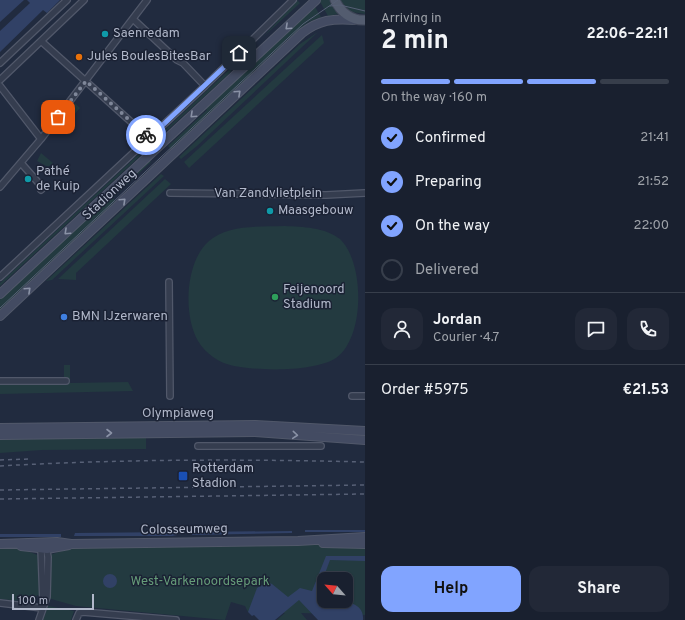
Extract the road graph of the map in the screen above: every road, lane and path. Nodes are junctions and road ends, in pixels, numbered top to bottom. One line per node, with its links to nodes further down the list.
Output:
1 (67, 0): 14 (street)
2 (84, 0): 11 (street)
3 (147, 0): 7 (street)
4 (316, 0): 15 (main road, Stadionweg, one-way to 15)
5 (335, 0): 8 (main road)
6 (292, 1): 12 (street)
7 (133, 19): 17 (street); 19 (street)
8 (355, 20): 9 (main road, Stadionweg); 10 (main road); 30 (main road, Stadionweg, one-way to 8)
9 (365, 20)
10 (365, 29)
11 (41, 41): 16 (street); 17 (street)
12 (239, 53): 13 (street); 15 (street)
13 (233, 59): 15 (street); 19 (street)
14 (0, 63)
15 (246, 66): 29 (main road, Stadionweg, one-way to 29)
16 (0, 80)
17 (86, 81): 20 (street); 21 (street)
18 (0, 86): 21 (street)
19 (206, 86): 20 (street)
20 (149, 138): 27 (street)
21 (42, 139): 22 (street)
22 (22, 164): 23 (street); 24 (street)
23 (0, 186)
24 (41, 190)
25 (170, 193): 26 (street, Van Zandvlietplein)
26 (365, 193)
27 (0, 277)
28 (169, 282): 33 (street, Olympiaweg)
29 (0, 294)
30 (0, 316)
31 (0, 381): 32 (street)
32 (66, 381)
33 (170, 396)
34 (352, 396): 35 (street)
35 (365, 396)
36 (0, 428): 37 (main road, Olympiaweg)
37 (255, 429): 38 (main road, Olympiaweg); 40 (main road, Olympiaweg, one-way to 37); 41 (main road, Olympiaweg, one-way to 41)
38 (355, 431): 39 (main road, Olympiaweg); 41 (main road)
39 (365, 432)
40 (0, 435)
41 (355, 440): 42 (main road, Olympiaweg)
42 (365, 440)
43 (198, 446): 44 (street)
44 (321, 446)
45 (365, 537): 46 (main road, Colosseumweg)
46 (298, 541): 48 (main road, Colosseumweg); 49 (main road, Colosseumweg)
47 (0, 544): 49 (main road, Colosseumweg)
48 (365, 544)
49 (44, 547): 51 (street)
50 (0, 603): 51 (street)
51 (42, 605): 52 (street)
52 (38, 620)
53 (76, 620): 54 (street)
54 (176, 620)

